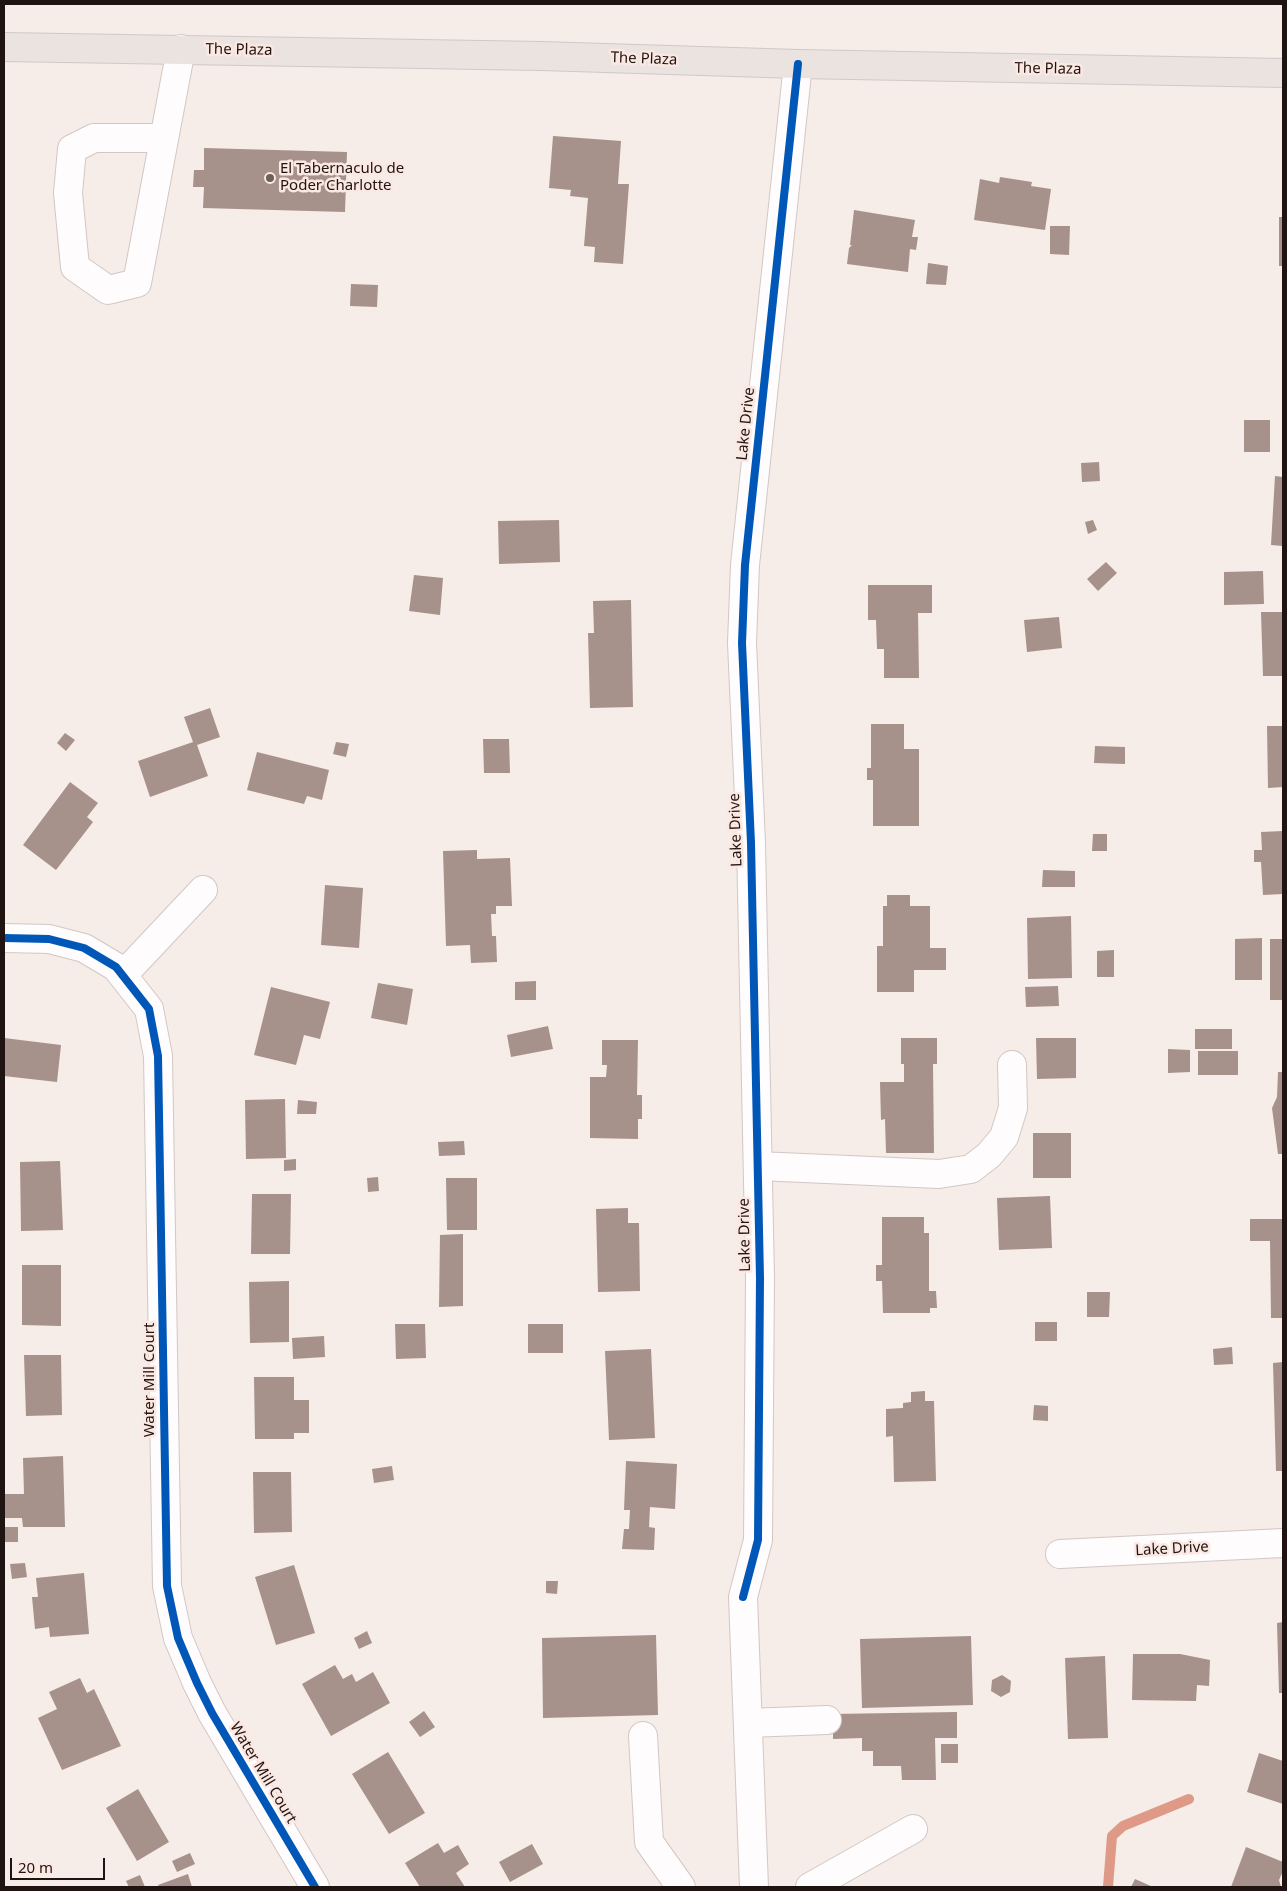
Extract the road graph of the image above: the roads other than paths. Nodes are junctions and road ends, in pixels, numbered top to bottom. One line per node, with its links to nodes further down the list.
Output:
1 (4, 47): 2 (main road, The Plaza)
2 (181, 49): 3 (main road, The Plaza); 5 (street)
3 (798, 64): 4 (main road, The Plaza); 10 (street, Lake Drive)
4 (1283, 73)
5 (164, 138): 5 (street)
6 (203, 890): 8 (street)
7 (4, 938): 8 (street, Water Mill Court)
8 (123, 975): 17 (street, Water Mill Court)
9 (1012, 1065): 10 (street)
10 (758, 1166): 14 (street, Lake Drive)
11 (1283, 1543): 12 (street, Lake Drive)
12 (1060, 1554)
13 (827, 1720): 14 (street)
14 (748, 1723): 19 (street, Lake Drive)
15 (643, 1736): 18 (street)
16 (913, 1829): 20 (street)
17 (315, 1887)
18 (680, 1887)
19 (754, 1887)
20 (810, 1887)

